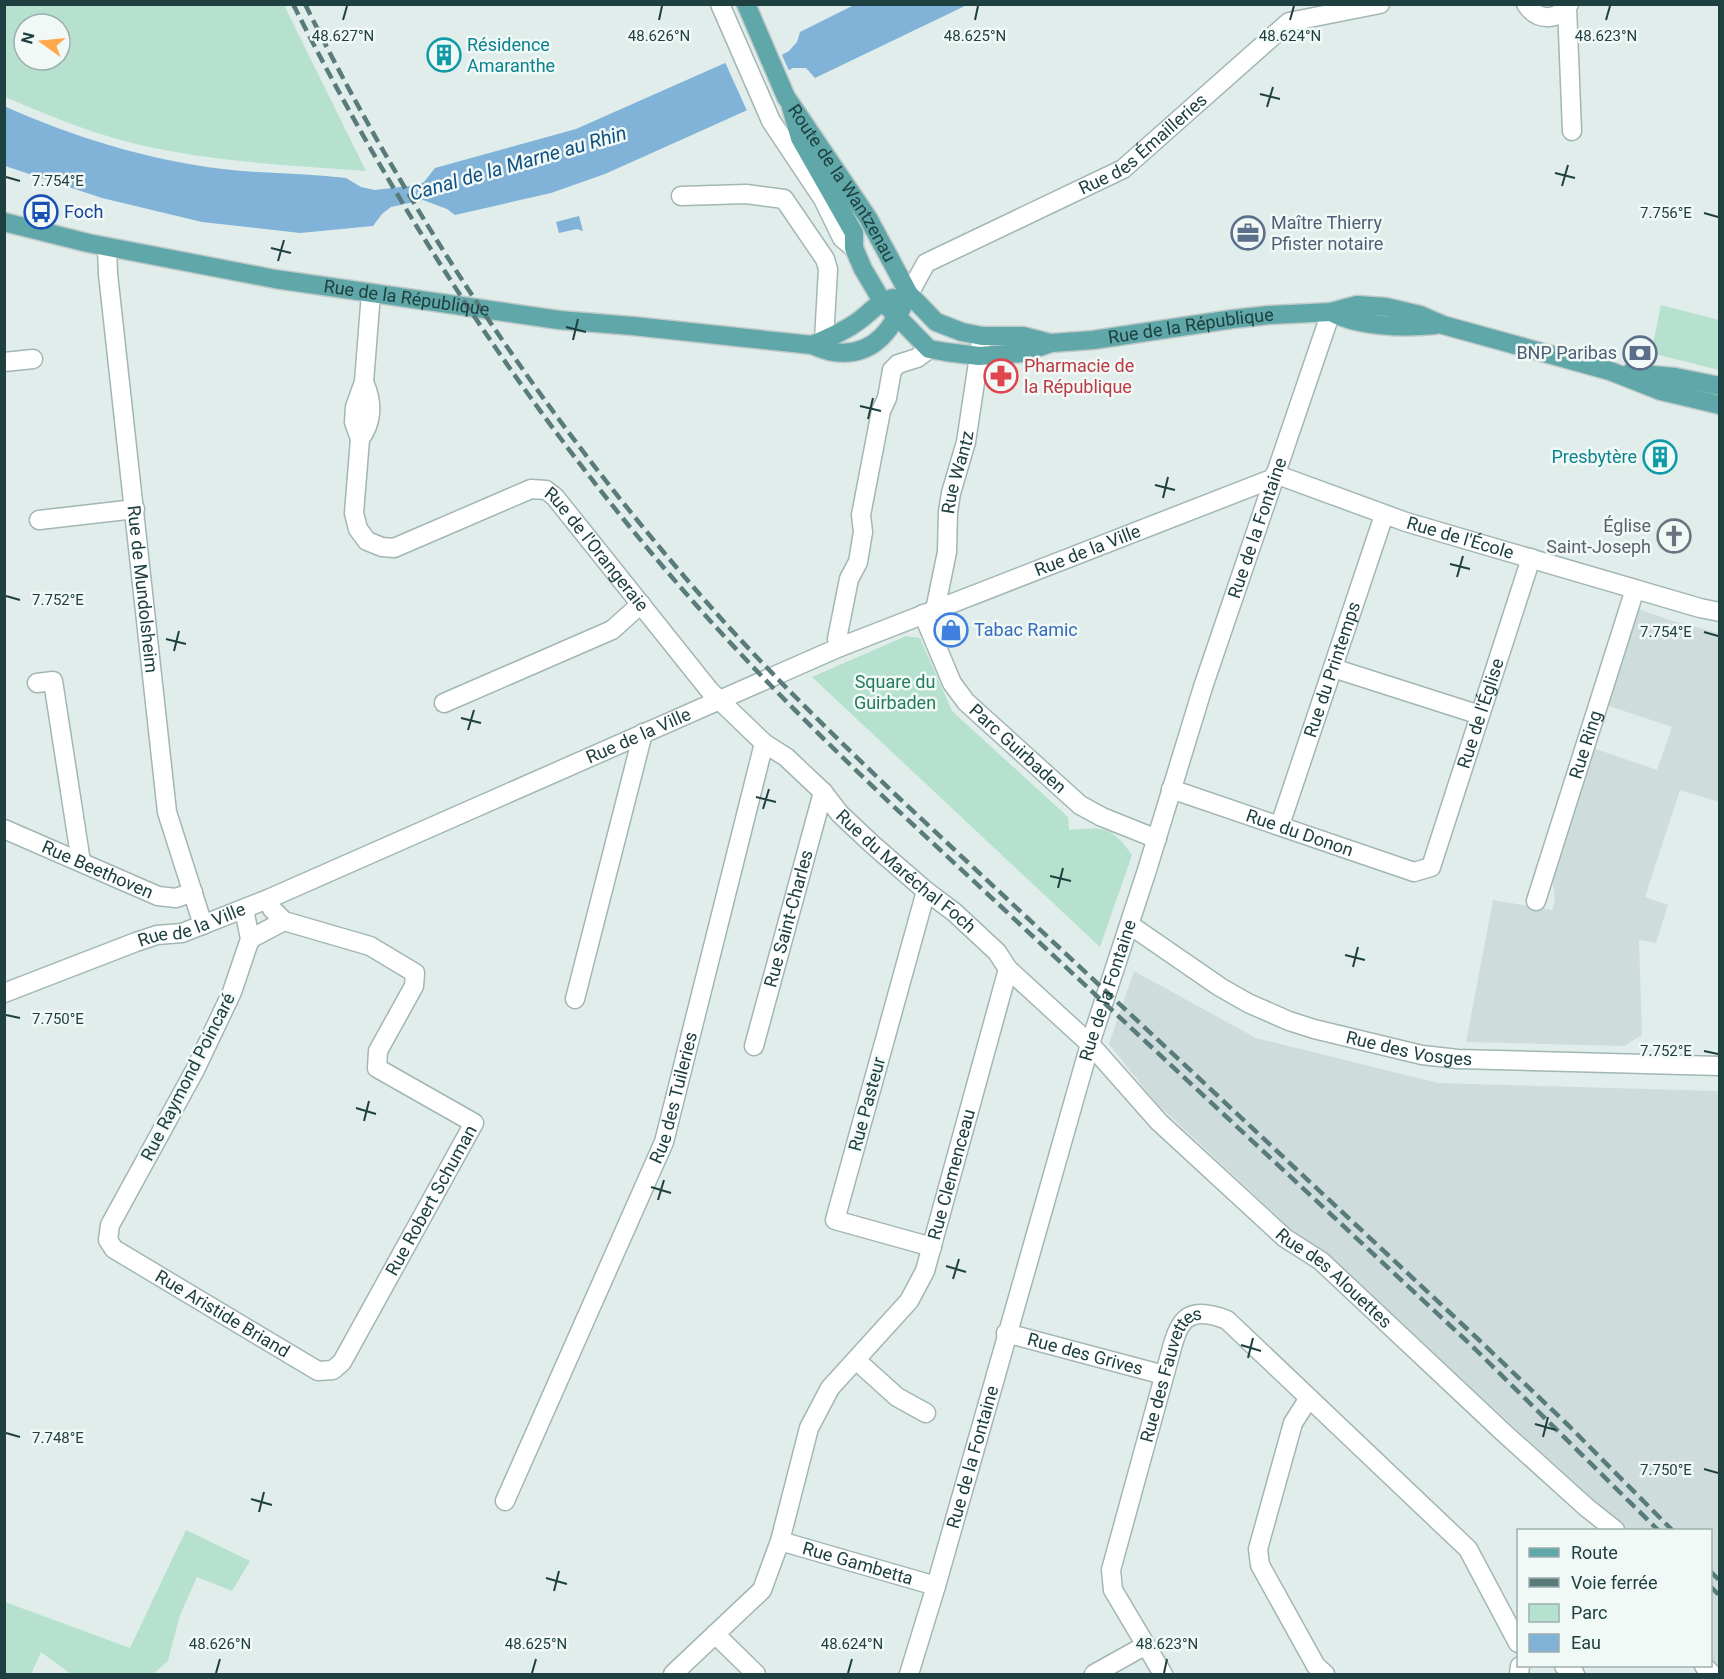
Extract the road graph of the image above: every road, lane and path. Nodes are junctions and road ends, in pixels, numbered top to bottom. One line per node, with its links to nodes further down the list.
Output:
1 (720, 4): 11 (street, Route de la Wantzenau)
2 (746, 4): 6 (main road, Route de la Wantzenau)
3 (1380, 4): 13 (street, Rue des Émailleries)
4 (1526, 4): 5 (street)
5 (1568, 6): 7 (street)
6 (788, 102): 11 (main road, Route de la Wantzenau); 13 (main road, Route de la Wantzenau)
7 (1572, 130)
8 (681, 196): 18 (street)
9 (4, 222): 10 (main road, Rue de la République)
10 (107, 247): 12 (main road, Rue de la République); 28 (street, Rue de Mundolsheim)
11 (854, 248): 14 (main road, Route de la Wantzenau)
12 (370, 292): 18 (main road, Rue de la République); 33 (street, Rue de l'Orangeraie)
13 (909, 294): 14 (main road); 16 (main road, Rue de la République); 17 (main road, Rue de la République)
14 (882, 301): 16 (main road); 18 (main road)
15 (1331, 312): 19 (main road, Rue de la République); 24 (main road, Rue de la République); 27 (street, Rue de la Fontaine)
16 (897, 317): 18 (main road, Rue de la République); 20 (main road)
17 (982, 336): 19 (main road, Rue de la République); 21 (street, Rue Wantz)
18 (818, 343)
19 (1051, 344): 21 (main road, Rue de la République)
20 (929, 349): 21 (main road, Rue de la République); 36 (street)
21 (979, 356): 34 (street, Rue Wantz)
22 (33, 359): 23 (street)
23 (4, 362)
24 (1610, 371): 25 (main road, Rue de la République); 26 (main road, Rue de la République)
25 (1719, 386)
26 (1719, 405)
27 (1275, 476): 29 (street, Rue de l'École); 34 (street, Rue de la Ville); 44 (street, Rue de la Fontaine)
28 (135, 508): 30 (street); 52 (street, Rue de Mundolsheim)
29 (1384, 514): 31 (street, Rue de l'École); 37 (street, Rue du Printemps)
30 (39, 520)
31 (1531, 558): 32 (street, Rue de l'École); 41 (street, Rue de l'Église)
32 (1635, 589): 35 (street, Rue de l'École); 54 (street, Rue Ring)
33 (641, 604): 39 (street, Rue de l'Orangeraie); 40 (street)
34 (929, 612): 36 (street, Rue de la Ville); 48 (street, Parc Guirbaden)
35 (1719, 612)
36 (840, 647): 39 (street, Rue de la Ville)
37 (1333, 668): 41 (street); 46 (street, Rue du Printemps)
38 (37, 683): 49 (street)
39 (719, 700): 42 (street, Rue de la Ville); 43 (street, Rue du Maréchal Foch)
40 (444, 702)
41 (1480, 715): 50 (street, Rue de l'Église)
42 (643, 733): 53 (street, Rue de la Ville); 62 (street)
43 (764, 743): 45 (street, Rue du Maréchal Foch); 74 (street, Rue des Tuileries)
44 (1171, 789): 46 (street, Rue du Donon); 48 (street, Rue de la Fontaine)
45 (823, 792): 51 (street, Rue du Maréchal Foch); 64 (street, Rue Saint-Charles)
46 (1280, 825): 50 (street, Rue du Donon)
47 (4, 829): 49 (street, Rue Beethoven)
48 (1156, 839): 58 (street, Rue de la Fontaine)
49 (81, 862): 52 (street, Rue Beethoven)
50 (1431, 867)
51 (926, 891): 60 (street, Rue du Maréchal Foch); 67 (street, Rue Pasteur)
52 (193, 892): 57 (street, Rue de Mundolsheim)
53 (268, 899): 55 (street, Rue de la Ville); 56 (street)
54 (1536, 901)
55 (244, 909): 57 (street, Rue de la Ville); 59 (street)
56 (284, 921): 59 (street); 70 (street, Rue Robert Schuman)
57 (203, 925): 61 (street, Rue de la Ville)
58 (1130, 925): 63 (street, Rue de la Fontaine); 65 (street, Rue des Vosges)
59 (250, 939): 66 (street, Rue Raymond Poincaré)
60 (1008, 969): 63 (street, Rue du Maréchal Foch); 67 (street, Rue Clemenceau)
61 (4, 993)
62 (575, 999)
63 (1090, 1044): 68 (street, Rue de la Fontaine); 75 (street, Rue des Alouettes)
64 (754, 1046)
65 (1719, 1066)
66 (108, 1240): 70 (street, Rue Aristide Briand)
67 (932, 1247): 69 (street, Rue Clemenceau)
68 (1006, 1333): 71 (street, Rue des Grives); 79 (street, Rue de la Fontaine)
69 (856, 1360): 73 (street); 78 (street, Rue Clemenceau)
70 (342, 1362)
71 (1164, 1375): 72 (street, Rue des Fauvettes); 82 (street, Rue des Fauvettes)
72 (1309, 1398): 81 (street, Rue des Fauvettes); 88 (street)
73 (926, 1413)
74 (505, 1501)
75 (1586, 1508): 76 (street, Rue des Alouettes); 77 (street, Rue des Alouettes)
76 (1603, 1529)
77 (1614, 1529)
78 (780, 1541): 79 (street, Rue Gambetta); 80 (street, Rue Clemenceau)
79 (936, 1586): 85 (street, Rue de la Fontaine)
80 (715, 1634): 83 (street, Rue Clemenceau); 84 (street)
81 (1517, 1641)
82 (1146, 1645): 86 (street); 87 (street, Rue des Fauvettes)
83 (673, 1674)
84 (756, 1674)
85 (909, 1674)
86 (1094, 1674)
87 (1163, 1674)
88 (1325, 1674)

